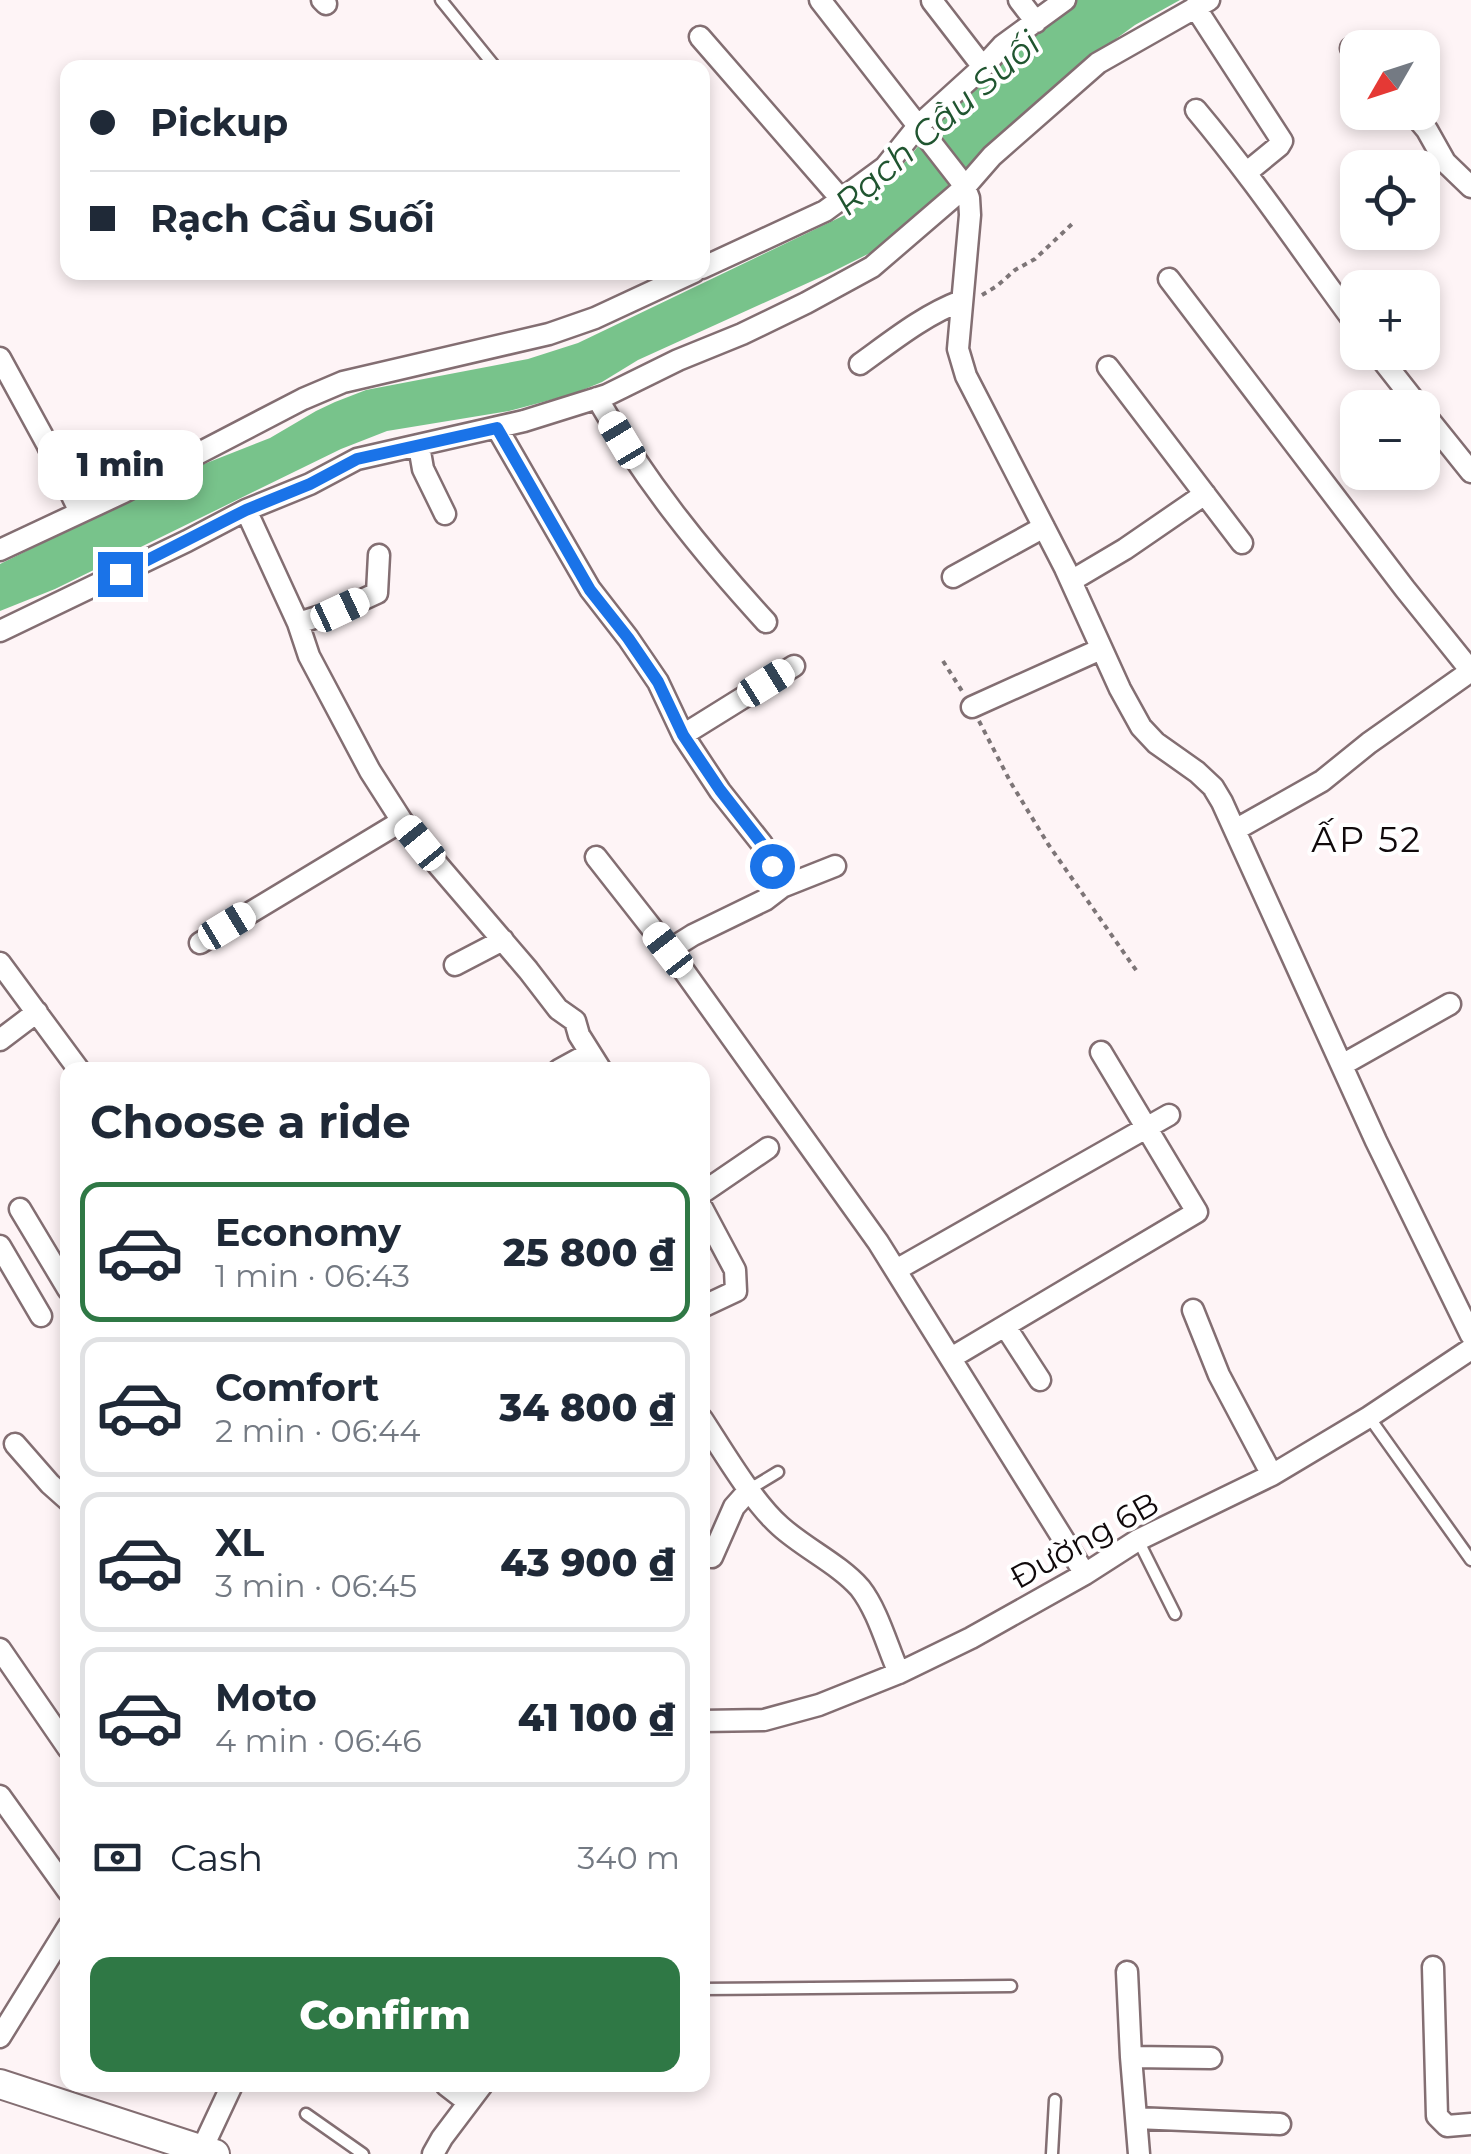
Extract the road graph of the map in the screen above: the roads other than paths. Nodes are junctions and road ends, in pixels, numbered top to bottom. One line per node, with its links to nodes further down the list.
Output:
1 (442, 0): 9 (lane)
2 (820, 0): 12 (street)
3 (1019, 0): 7 (street)
4 (1065, 0): 7 (street)
5 (932, 1): 10 (street)
6 (1202, 3): 14 (street); 15 (street)
7 (1036, 22): 10 (street)
8 (700, 37): 17 (street)
9 (490, 60)
10 (984, 67): 12 (street)
11 (1196, 110): 14 (street)
12 (919, 127): 15 (street); 17 (street)
13 (1427, 130): 16 (street)
14 (1246, 173): 22 (street)
15 (965, 186): 21 (street); 28 (street)
16 (1471, 187)
17 (841, 199): 18 (street)
18 (710, 264)
19 (1169, 279): 48 (street)
20 (677, 280): 35 (street)
21 (962, 297): 24 (street); 37 (street)
22 (1340, 302)
23 (0, 358): 35 (street)
24 (860, 364)
25 (1108, 367): 33 (street)
26 (1390, 370): 27 (street)
27 (1406, 390)
28 (597, 398): 29 (street); 43 (street)
29 (497, 428): 31 (street); 50 (street)
30 (1440, 433): 32 (street)
31 (419, 446): 34 (street); 36 (street)
32 (1471, 472)
33 (1205, 494): 38 (street); 42 (street)
34 (246, 510): 44 (street); 45 (street)
35 (80, 512): 39 (street)
36 (445, 514)
37 (1044, 527): 41 (street); 42 (street)
38 (1242, 543)
39 (0, 550)
40 (378, 555): 44 (street)
41 (954, 577)
42 (1071, 580): 46 (street)
43 (766, 622)
44 (298, 624): 51 (street)
45 (0, 630)
46 (1102, 648): 49 (street); 52 (street)
47 (794, 666): 50 (street)
48 (1471, 671): 52 (street)
49 (972, 707)
50 (683, 735): 55 (street)
51 (402, 821): 56 (street); 57 (street)
52 (1235, 830): 67 (street)
53 (596, 857): 58 (street)
54 (835, 866): 55 (street)
55 (782, 887): 58 (street)
56 (503, 940): 60 (street); 65 (street)
57 (200, 943)
58 (668, 950): 75 (street)
59 (0, 963): 62 (street)
60 (455, 965)
61 (1450, 1004): 67 (street)
62 (37, 1012): 63 (street); 66 (street)
63 (0, 1040)
64 (1101, 1052): 69 (street)
65 (596, 1061)
66 (74, 1062)
67 (1342, 1065): 81 (street)
68 (1169, 1115): 69 (street)
69 (1147, 1130): 75 (street); 80 (street)
70 (768, 1148): 71 (street)
71 (710, 1188)
72 (20, 1210): 76 (street)
73 (710, 1223): 77 (street)
74 (0, 1246): 79 (street)
75 (896, 1270): 83 (street)
76 (60, 1276)
77 (710, 1304)
78 (1193, 1310): 89 (street)
79 (40, 1316)
80 (1005, 1326): 83 (street); 84 (street)
81 (1471, 1335)
82 (1471, 1349): 85 (street, Đường 6B)
83 (951, 1358): 95 (street)
84 (1040, 1380)
85 (1369, 1417): 89 (street, Đường 6B); 94 (lane)
86 (710, 1432): 90 (street)
87 (15, 1444): 91 (street)
88 (778, 1472): 90 (lane)
89 (1272, 1475): 92 (street, Đường 6B)
90 (750, 1489): 93 (street); 98 (street)
91 (60, 1493)
92 (1138, 1540): 95 (street, Đường 6B); 96 (lane)
93 (712, 1557)
94 (1471, 1560)
95 (1084, 1574): 98 (street, Đường 6B)
96 (1176, 1614)
97 (0, 1648): 100 (street)
98 (898, 1673): 99 (street, Đường 6B)
99 (710, 1721)
100 (60, 1736)
101 (0, 1796): 102 (street)
102 (60, 1880)
103 (60, 1940): 108 (street)
104 (1433, 1967): 120 (street)
105 (1127, 1972): 109 (street)
106 (1011, 1986): 107 (lane)
107 (710, 1989)
108 (0, 2037)
109 (1131, 2057): 110 (street); 118 (street)
110 (1211, 2058)
111 (3, 2092): 121 (main road)
112 (230, 2092): 121 (street)
113 (455, 2092): 116 (street)
114 (476, 2092): 116 (street)
115 (1055, 2100): 124 (lane)
116 (468, 2102): 123 (street)
117 (306, 2114): 122 (lane)
118 (1136, 2118): 119 (street); 125 (street)
119 (1280, 2124)
120 (1471, 2124)
121 (209, 2152)
122 (363, 2154)
123 (433, 2154)
124 (1052, 2154)
125 (1139, 2154)

